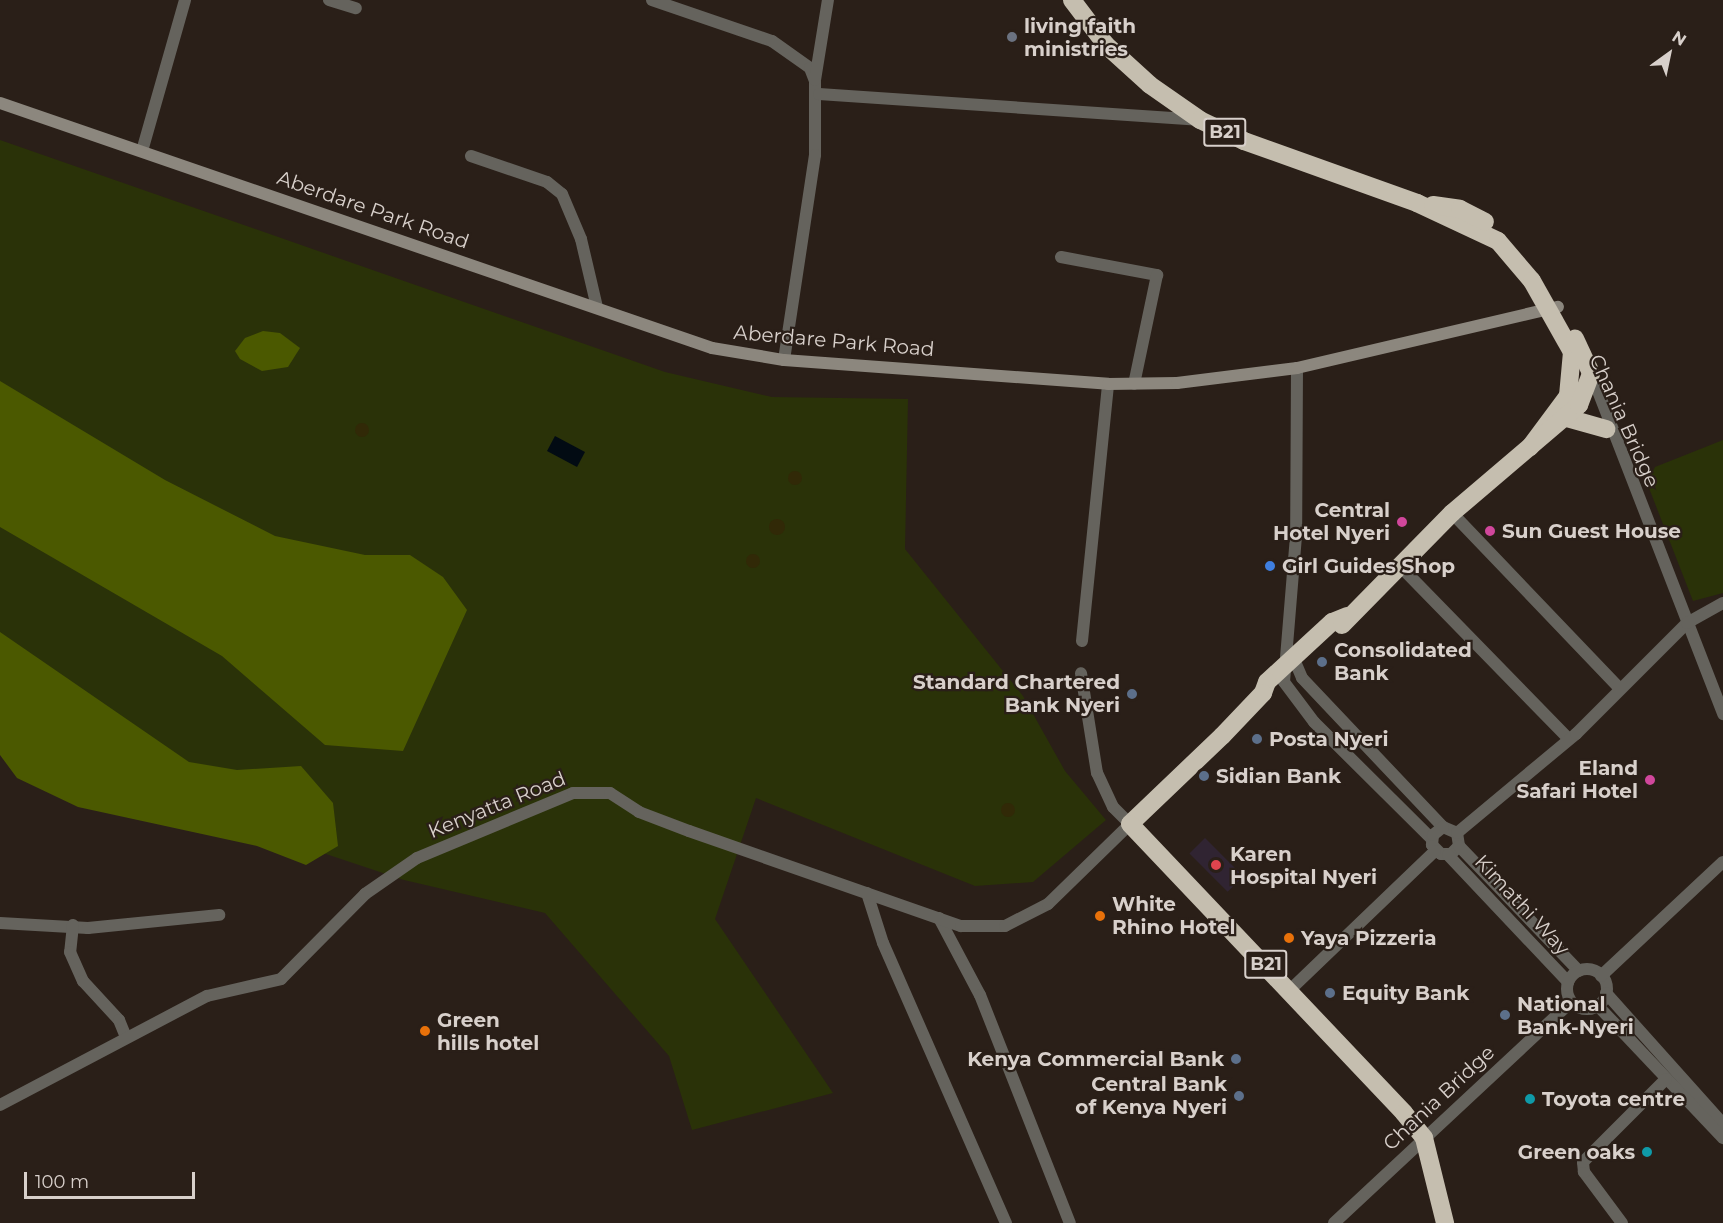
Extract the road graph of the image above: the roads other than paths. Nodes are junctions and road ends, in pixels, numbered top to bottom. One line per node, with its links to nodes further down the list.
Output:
1 (184, 0): 11 (street)
2 (329, 0): 6 (street)
3 (652, 0): 7 (street)
4 (828, 0): 7 (street)
5 (1072, 0): 10 (highway, B21)
6 (356, 8)
7 (815, 81): 8 (street)
8 (819, 94): 10 (street); 17 (street)
9 (0, 103): 11 (street, Aberdare Park Road)
10 (1200, 120): 14 (highway, B21)
11 (142, 151): 15 (street, Aberdare Park Road)
12 (471, 156): 15 (street)
13 (1061, 257): 21 (street)
14 (1550, 302): 16 (highway, B21); 18 (street, Aberdare Park Road); 19 (highway, B21)
15 (597, 307): 17 (street, Aberdare Park Road)
16 (1572, 352): 19 (street, Chania Bridge); 24 (highway)
17 (784, 360): 20 (street, Aberdare Park Road)
18 (1298, 368): 21 (street, Aberdare Park Road); 31 (street)
19 (1589, 379): 22 (highway); 23 (street, Chania Bridge); 25 (street, Chania Bridge)
20 (1108, 384): 21 (street, Aberdare Park Road); 30 (street)
21 (1134, 384)
22 (1567, 418): 23 (highway); 24 (highway)
23 (1606, 429): 25 (street, Chania Bridge)
24 (1530, 447): 26 (highway)
25 (1640, 506): 29 (street, Chania Bridge)
26 (1452, 513): 27 (highway); 33 (street)
27 (1399, 566): 31 (highway); 35 (street)
28 (1723, 603): 29 (street)
29 (1687, 623): 33 (street); 34 (street, Chania Bridge)
30 (1082, 640)
31 (1289, 664): 36 (highway); 37 (street); 39 (street)
32 (1081, 672): 36 (street)
33 (1620, 689): 35 (street)
34 (1723, 714)
35 (1569, 740): 38 (street)
36 (1130, 824): 45 (street, Kenyatta Road); 51 (highway, B21)
37 (1443, 827): 38 (street); 39 (street)
38 (1457, 833): 40 (street)
39 (1433, 845): 41 (street); 51 (street)
40 (1459, 846): 41 (street); 48 (street, Kimathi Way)
41 (1448, 855): 50 (street, Kimathi Way)
42 (1723, 862): 49 (street)
43 (867, 893): 45 (street, Kenyatta Road); 55 (street, Kenyatta Road); 61 (street)
44 (219, 915): 47 (street)
45 (939, 918): 62 (street)
46 (0, 922): 47 (street)
47 (73, 925): 55 (street)
48 (1579, 970): 49 (street); 50 (street)
49 (1601, 976): 52 (street)
50 (1568, 982): 53 (street)
51 (1291, 989): 59 (highway, B21)
52 (1606, 993): 54 (street); 58 (street)
53 (1571, 1002): 54 (street); 59 (street, Chania Bridge)
54 (1598, 1006): 56 (street)
55 (125, 1035): 57 (street, Kenyatta Road)
56 (1666, 1078): 60 (street); 65 (street)
57 (0, 1106)
58 (1723, 1124)
59 (1424, 1138): 63 (street, Chania Bridge); 64 (highway, B21)
60 (1723, 1138)
61 (1006, 1223)
62 (1070, 1223)
63 (1334, 1223)
64 (1445, 1223)
65 (1622, 1223)

